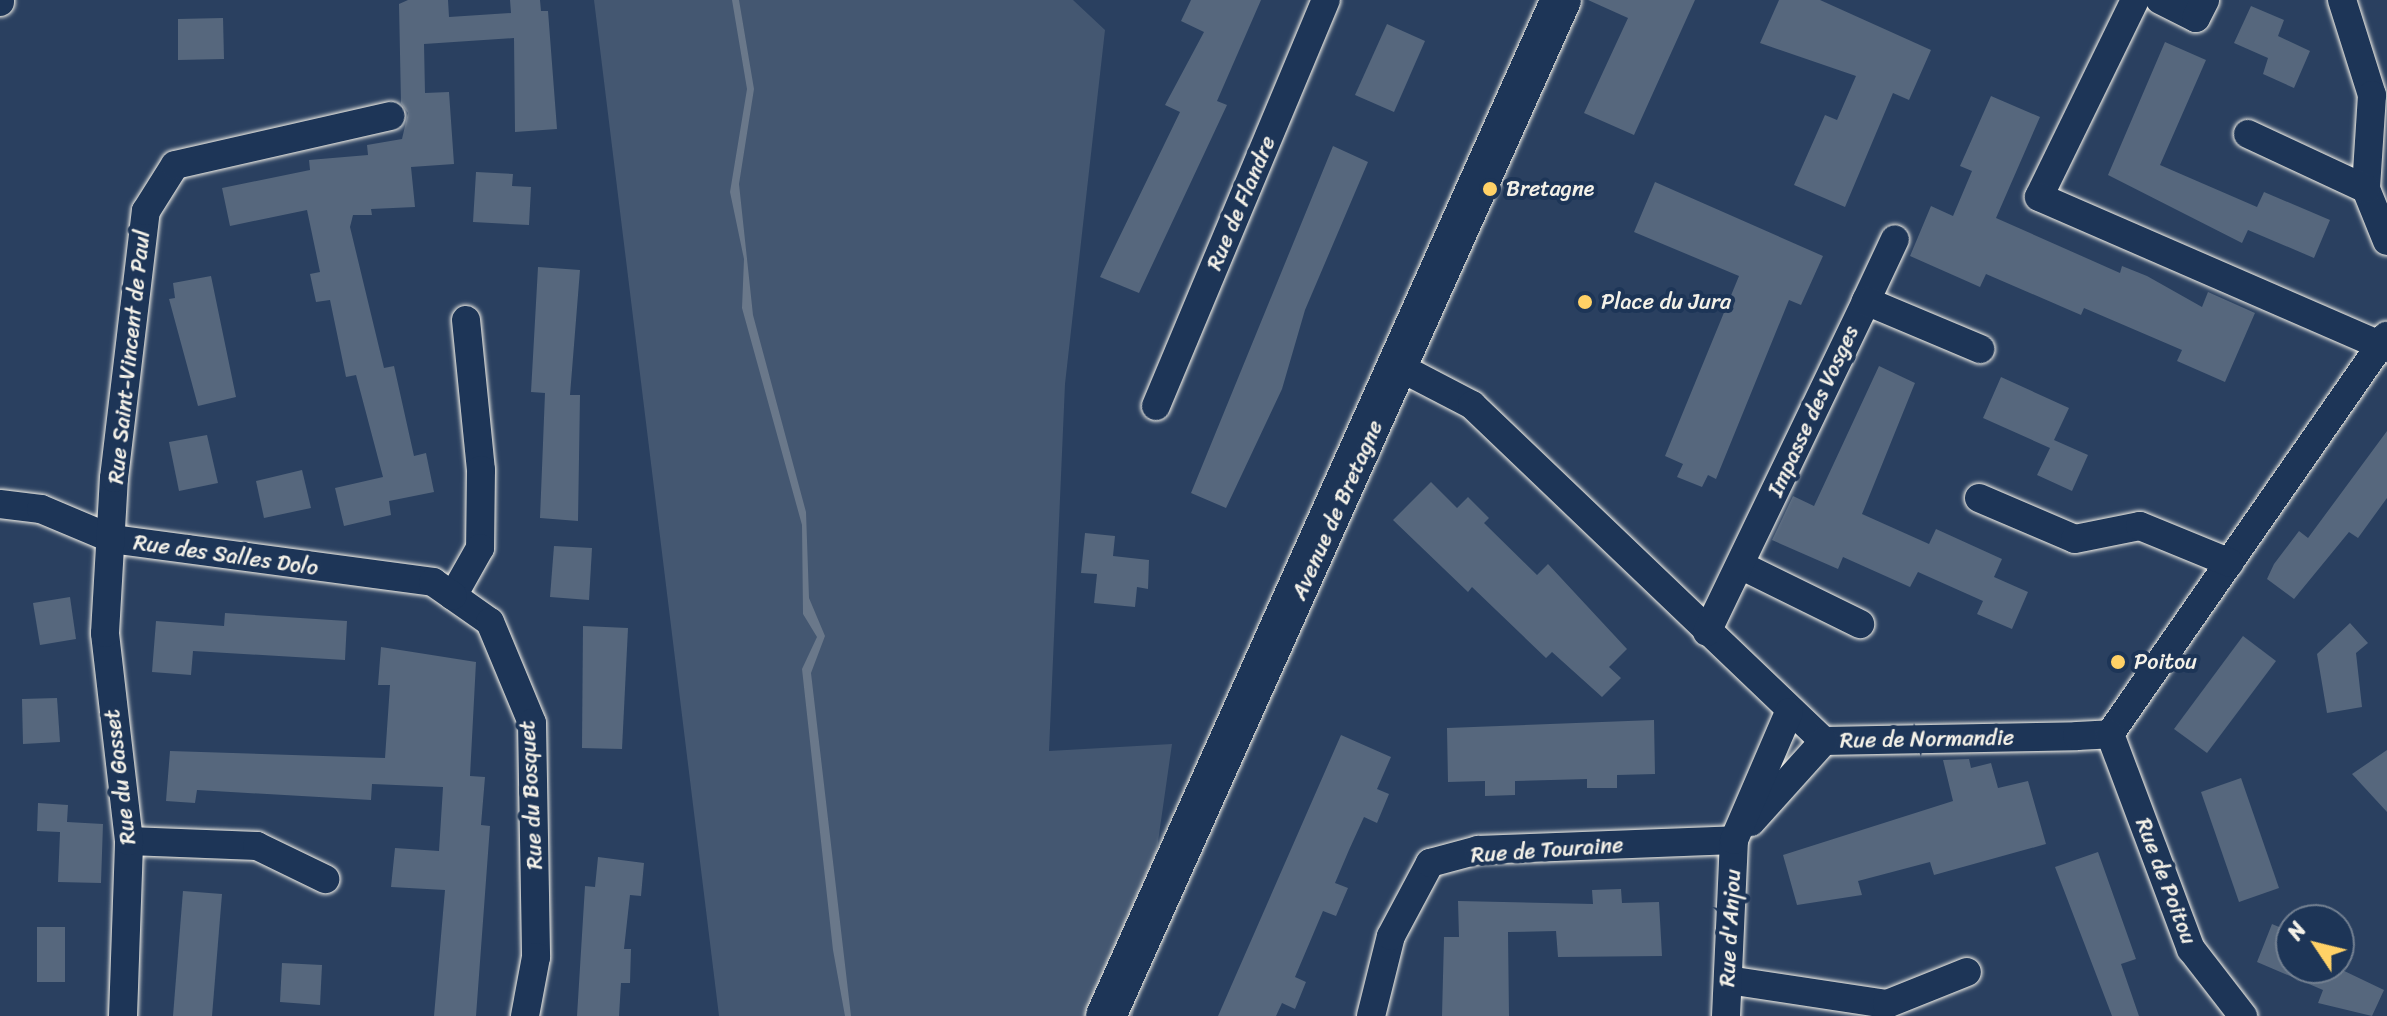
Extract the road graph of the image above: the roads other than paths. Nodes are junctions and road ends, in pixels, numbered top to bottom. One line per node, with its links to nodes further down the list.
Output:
1 (1326, 0): 17 (street, Rue de Flandre)
2 (1561, 0): 16 (street, Avenue de Bretagne)
3 (2135, 0): 14 (street)
4 (2160, 0): 5 (street)
5 (2205, 0)
6 (2342, 0): 9 (street)
7 (391, 116): 20 (street, Rue Saint-Vincent de Paul)
8 (2248, 134): 9 (street)
9 (2366, 189): 11 (street)
10 (1895, 239): 12 (street)
11 (2387, 241)
12 (1866, 301): 15 (street, Impasse des Vosges); 22 (street, Impasse des Vosges)
13 (466, 320): 23 (street)
14 (2385, 343): 21 (street)
15 (1980, 349)
16 (1401, 368): 25 (street, Rue de Normandie); 36 (street, Avenue de Bretagne)
17 (1156, 406)
18 (1979, 498): 21 (street)
19 (0, 504): 20 (street, Rue des Salles Dolo)
20 (112, 539): 23 (street, Rue des Salles Dolo); 30 (street, Rue du Gasset)
21 (2230, 563): 27 (street)
22 (1740, 565): 24 (street); 25 (street, Impasse des Vosges)
23 (453, 596): 35 (street, Rue du Bosquet)
24 (1860, 624)
25 (1707, 632): 26 (street, Rue de Normandie)
26 (1789, 712): 28 (street, Rue de Normandie); 29 (street)
27 (2110, 734): 28 (street, Rue de Normandie); 39 (street, Rue de Poitou)
28 (1824, 741): 29 (street)
29 (1734, 840): 33 (street, Rue d'Anjou); 37 (street, Rue de Touraine)
30 (129, 841): 31 (street); 34 (street, Rue du Gasset)
31 (325, 879)
32 (1967, 972): 33 (street)
33 (1728, 980): 38 (street, Rue d'Anjou)
34 (123, 1016)
35 (525, 1016)
36 (1106, 1016)
37 (1371, 1016)
38 (1726, 1016)
39 (2243, 1016)

